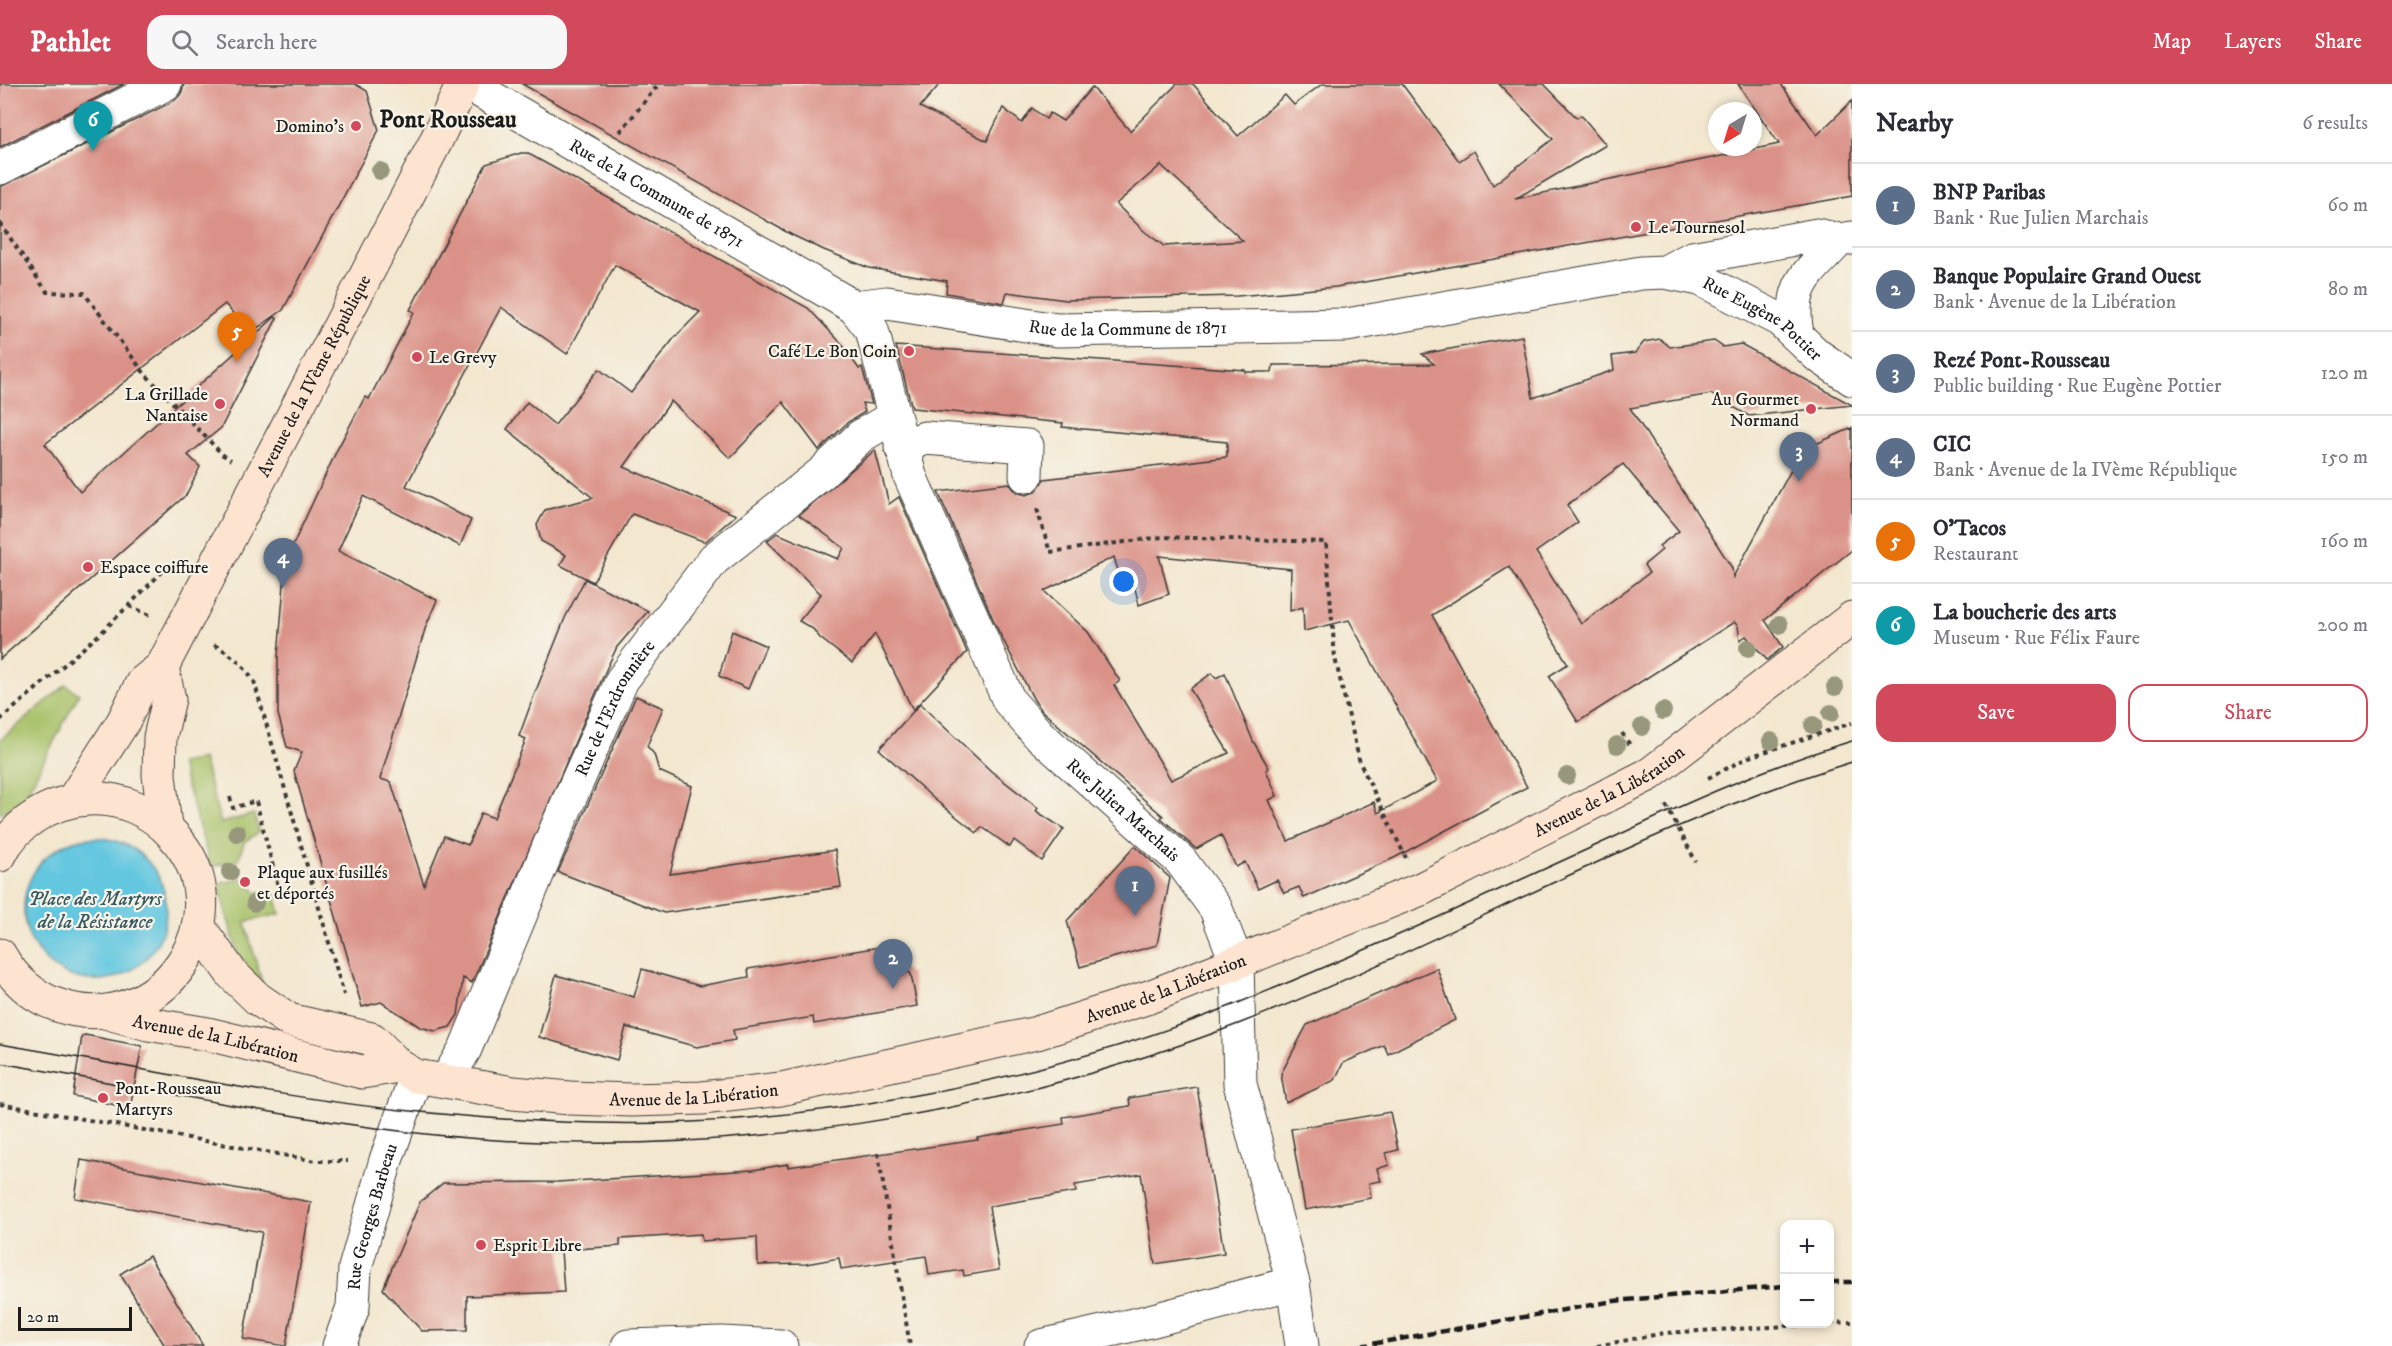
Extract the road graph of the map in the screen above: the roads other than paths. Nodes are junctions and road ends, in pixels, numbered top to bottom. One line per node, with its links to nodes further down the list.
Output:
1 (165, 84): 4 (street)
2 (463, 84): 13 (street, Avenue de la IVème République)
3 (468, 84): 7 (street, Rue de la Commune de 1871)
4 (0, 168)
5 (1845, 239): 6 (street, Rue de la Commune de 1871); 8 (street, Rue de la Commune de 1871)
6 (1665, 272): 7 (street, Rue de la Commune de 1871); 8 (street, Rue Eugène Pottier)
7 (854, 307): 10 (street, Rue Julien Marchais)
8 (1797, 334): 9 (street, Rue Eugène Pottier)
9 (1852, 379)
10 (897, 432): 11 (street, Rue de l'Erdronnière); 19 (street, Rue Julien Marchais); 23 (street, Rue de l'Erdronnière)
11 (1026, 476)
12 (1852, 618): 19 (street, Avenue de la Libération)
13 (162, 667): 14 (street, Avenue de la IVème République); 15 (street)
14 (73, 800): 15 (street); 16 (street)
15 (165, 826): 17 (street)
16 (0, 855)
17 (198, 926): 22 (street); 23 (street, Avenue de la Libération)
18 (0, 955): 21 (street)
19 (1237, 963): 23 (street, Avenue de la Libération); 24 (street, Rue Julien Marchais)
20 (0, 987): 21 (street)
21 (33, 992): 22 (street)
22 (103, 1012): 23 (street, Avenue de la Libération)
23 (420, 1074): 25 (street, Rue Georges Barbeau)
24 (1293, 1283): 28 (street); 29 (street, Rue Julien Marchais)
25 (348, 1344)
26 (628, 1346): 27 (street)
27 (781, 1346)
28 (1041, 1346)
29 (1302, 1346)

